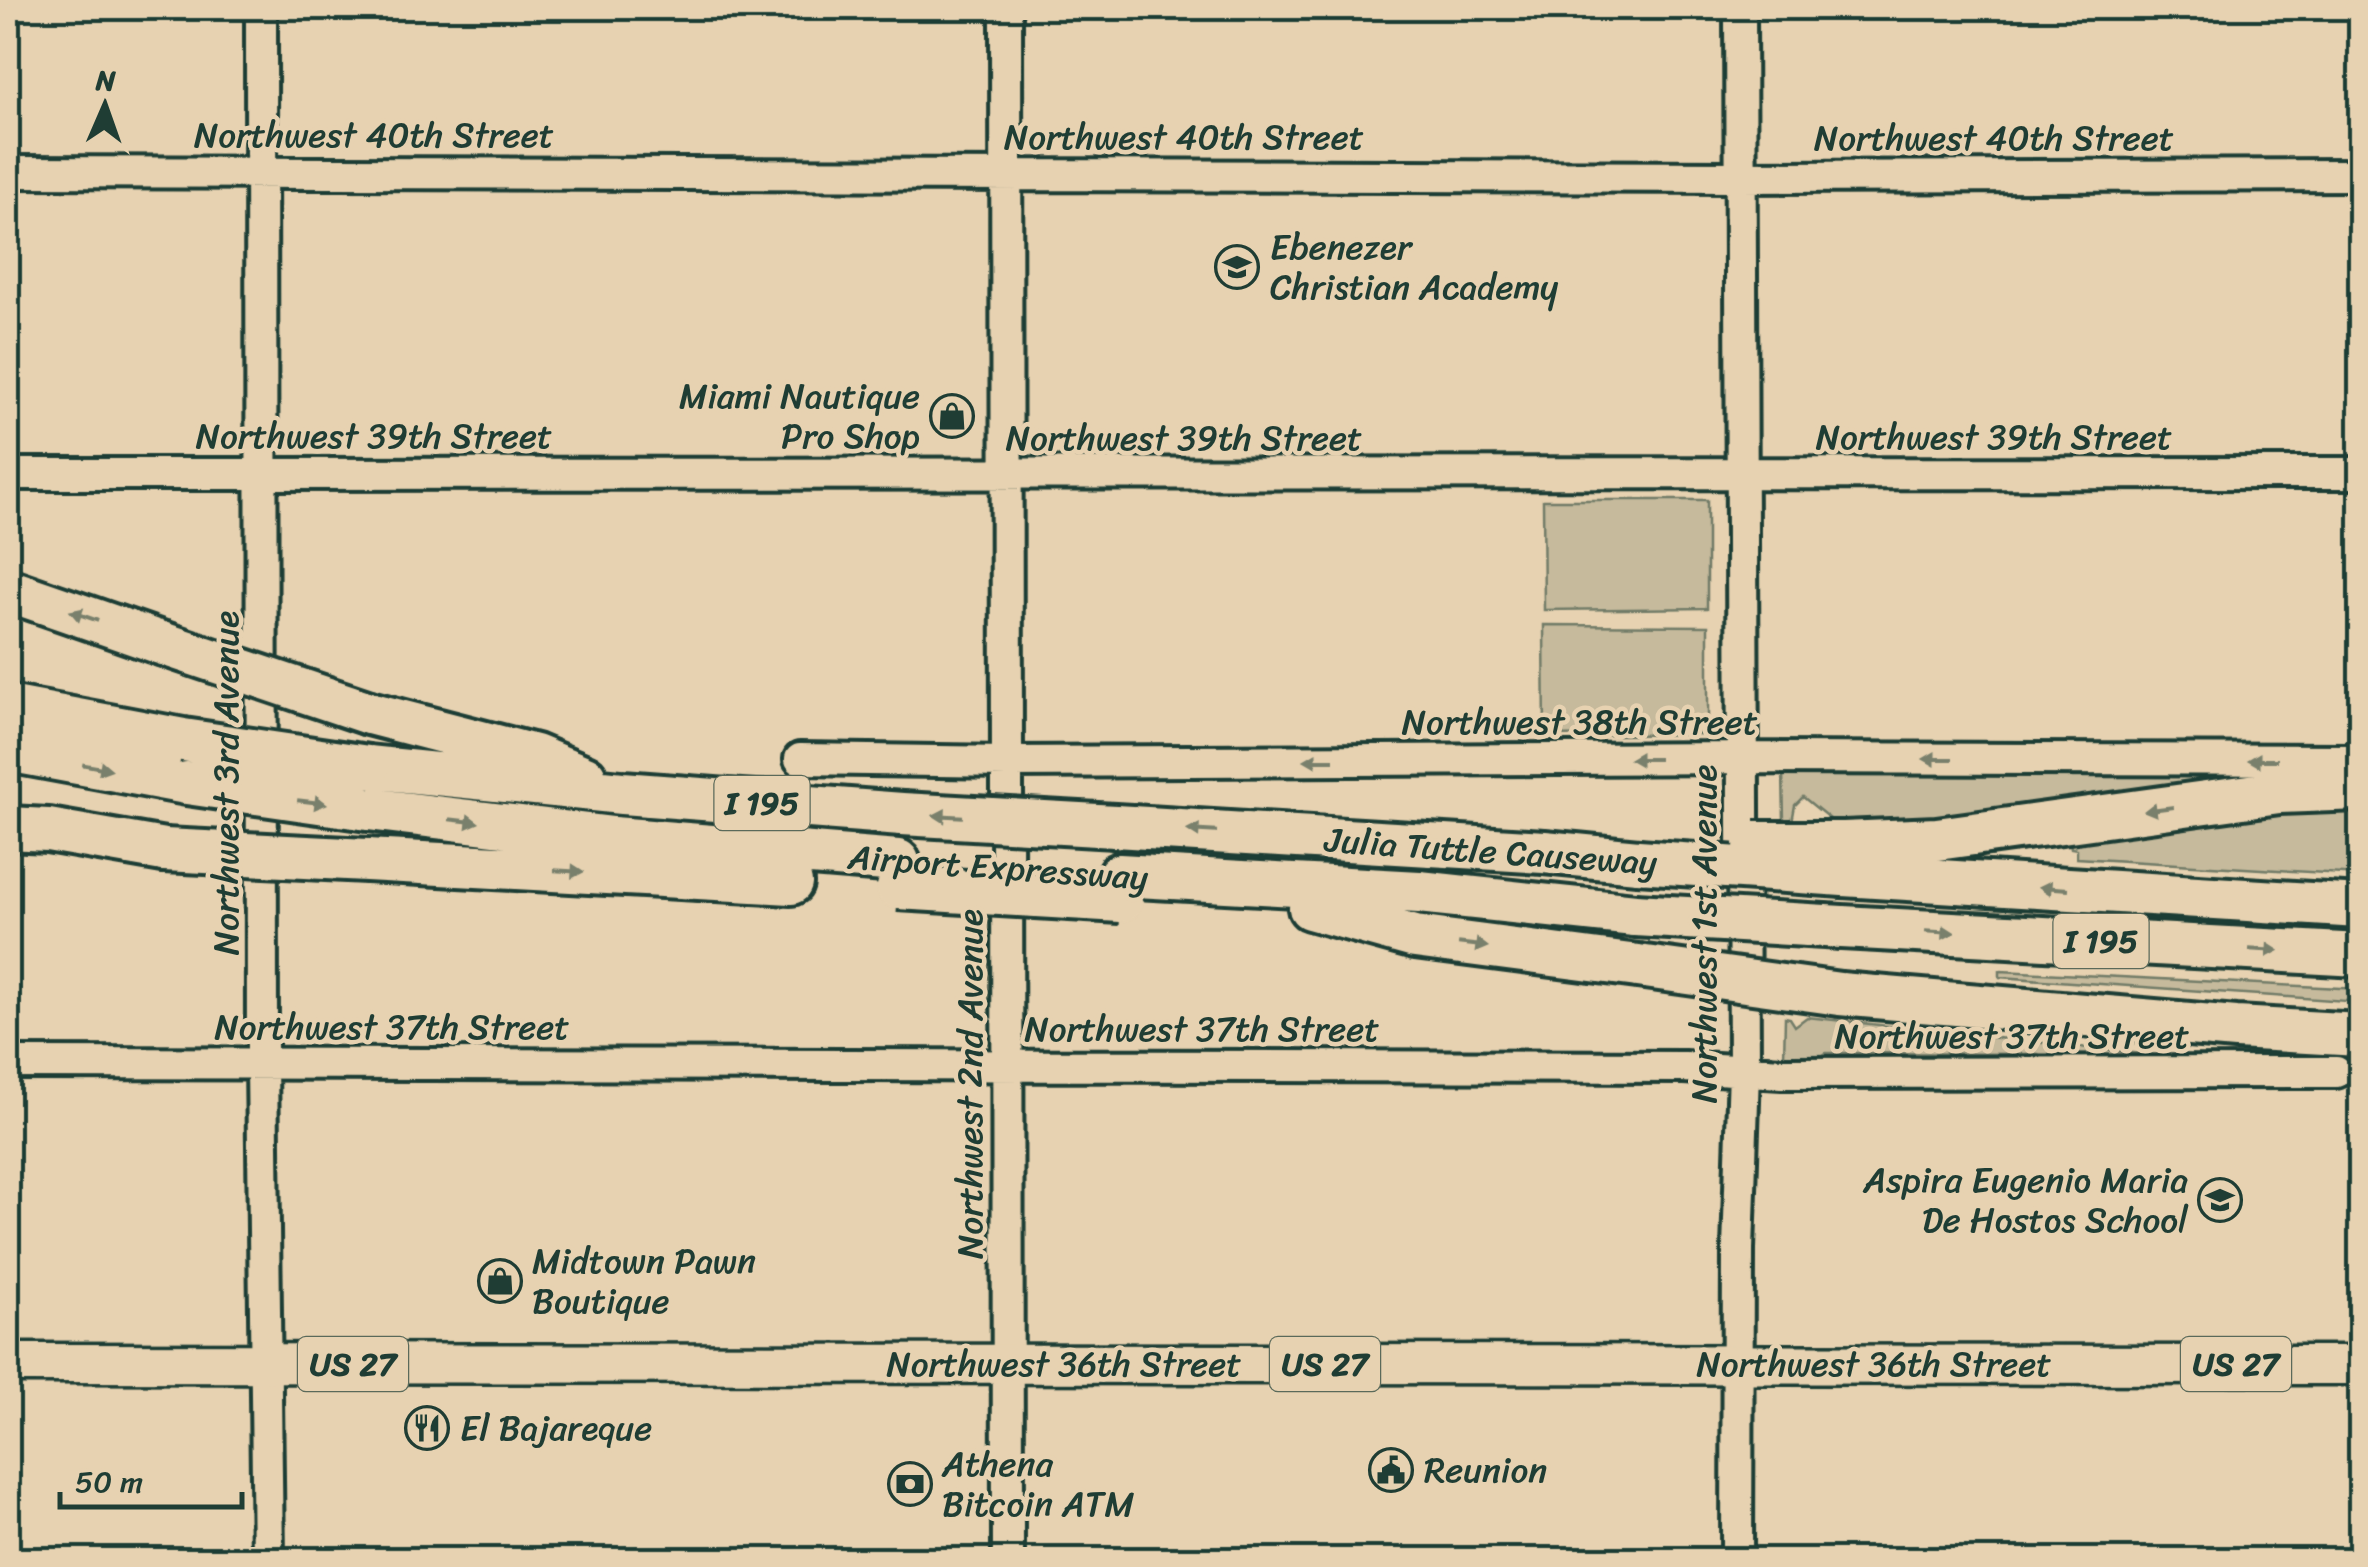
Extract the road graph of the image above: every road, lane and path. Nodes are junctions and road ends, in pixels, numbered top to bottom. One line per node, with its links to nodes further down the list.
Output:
1 (261, 8): 5 (street, Northwest 3rd Avenue)
2 (1006, 8): 6 (street, Northwest 2nd Avenue)
3 (1740, 8): 8 (street, Northwest 1st Avenue)
4 (8, 172): 5 (street, Northwest 40th Street)
5 (260, 172): 6 (street, Northwest 40th Street); 9 (street, Northwest 3rd Avenue)
6 (1006, 174): 8 (street, Northwest 40th Street); 12 (street, Northwest 2nd Avenue)
7 (2360, 175): 8 (street, Northwest 40th Street)
8 (1739, 177): 13 (street, Northwest 1st Avenue)
9 (263, 472): 10 (street, Northwest 39th Street); 12 (street, Northwest 39th Street); 36 (street, Northwest 3rd Avenue)
10 (8, 474)
11 (2360, 474): 13 (street, Northwest 39th Street)
12 (1007, 475): 13 (street, Northwest 39th Street); 20 (street, Northwest 2nd Avenue)
13 (1742, 476): 17 (street, Northwest 1st Avenue)
14 (8, 590): 23 (highway, one-way to 14, bridge)
15 (8, 707): 21 (highway, Airport Expressway, bridge)
16 (8, 750): 21 (highway, Airport Expressway, one-way to 21, bridge)
17 (1741, 758): 19 (street, Northwest 38th Street, one-way to 17); 20 (street, Northwest 38th Street, one-way to 20); 38 (street, Northwest 1st Avenue)
18 (800, 759): 20 (street, Northwest 38th Street)
19 (2360, 760)
20 (1007, 762): 37 (street, Northwest 2nd Avenue)
21 (368, 788): 23 (highway, Airport Expressway); 28 (highway, Airport Expressway, one-way to 28)
22 (2360, 789): 27 (highway, one-way to 27)
23 (622, 793): 27 (highway, Julia Tuttle Causeway / I 195, one-way to 23, bridge)
24 (8, 828): 26 (highway)
25 (8, 849): 26 (highway)
26 (164, 850): 28 (highway, one-way to 28, bridge)
27 (1844, 859): 31 (highway, Julia Tuttle Causeway / I 195, one-way to 27)
28 (898, 875): 29 (highway, bridge)
29 (1120, 888): 30 (highway); 32 (highway, Airport Expressway)
30 (1310, 908): 32 (highway); 34 (highway, one-way to 34, bridge)
31 (2360, 908)
32 (1635, 915): 33 (highway, Julia Tuttle Causeway / I 195, one-way to 33, bridge)
33 (2360, 955)
34 (2360, 1035)
35 (8, 1063): 36 (street, Northwest 37th Street)
36 (262, 1064): 37 (street, Northwest 37th Street); 41 (street, Northwest 3rd Avenue)
37 (1008, 1065): 38 (street, Northwest 37th Street); 42 (street, Northwest 2nd Avenue)
38 (1744, 1071): 39 (street, Northwest 37th Street); 44 (street, Northwest 1st Avenue)
39 (2336, 1072)
40 (8, 1363): 41 (main road, Northwest 36th Street / US 27)
41 (265, 1364): 42 (main road, Northwest 36th Street / US 27); 45 (street, Northwest 3rd Avenue)
42 (1008, 1364): 44 (main road, Northwest 36th Street / US 27); 46 (street, Northwest 2nd Avenue)
43 (2360, 1364): 44 (main road, Northwest 36th Street / US 27)
44 (1737, 1365): 47 (street, Northwest 1st Avenue)
45 (268, 1560)
46 (1008, 1560)
47 (1737, 1560)

